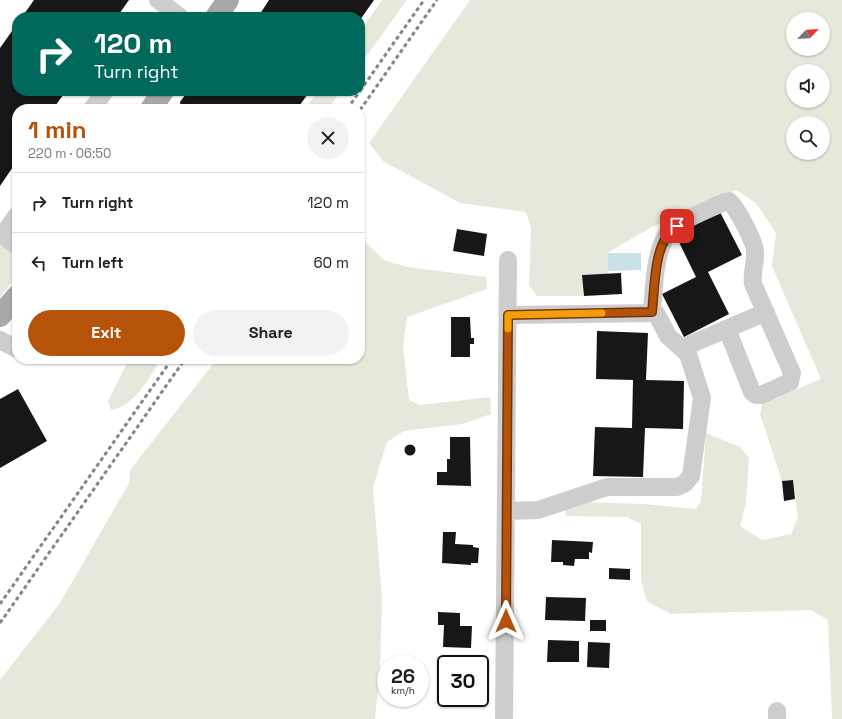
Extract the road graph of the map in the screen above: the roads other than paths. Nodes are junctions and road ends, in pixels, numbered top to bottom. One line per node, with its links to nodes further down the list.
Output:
1 (228, 0): 2 (main road)
2 (220, 12)
3 (12, 226): 4 (street)
4 (7, 238)
5 (508, 260): 9 (street)
6 (12, 302): 10 (main road)
7 (652, 312): 8 (street); 9 (street); 14 (street)
8 (766, 312): 11 (street); 11 (street)
9 (508, 315): 15 (street)
10 (0, 316)
11 (727, 329): 14 (street)
12 (0, 340): 13 (street)
13 (12, 346)
14 (682, 348): 15 (street)
15 (507, 511): 16 (street)
16 (504, 719)

